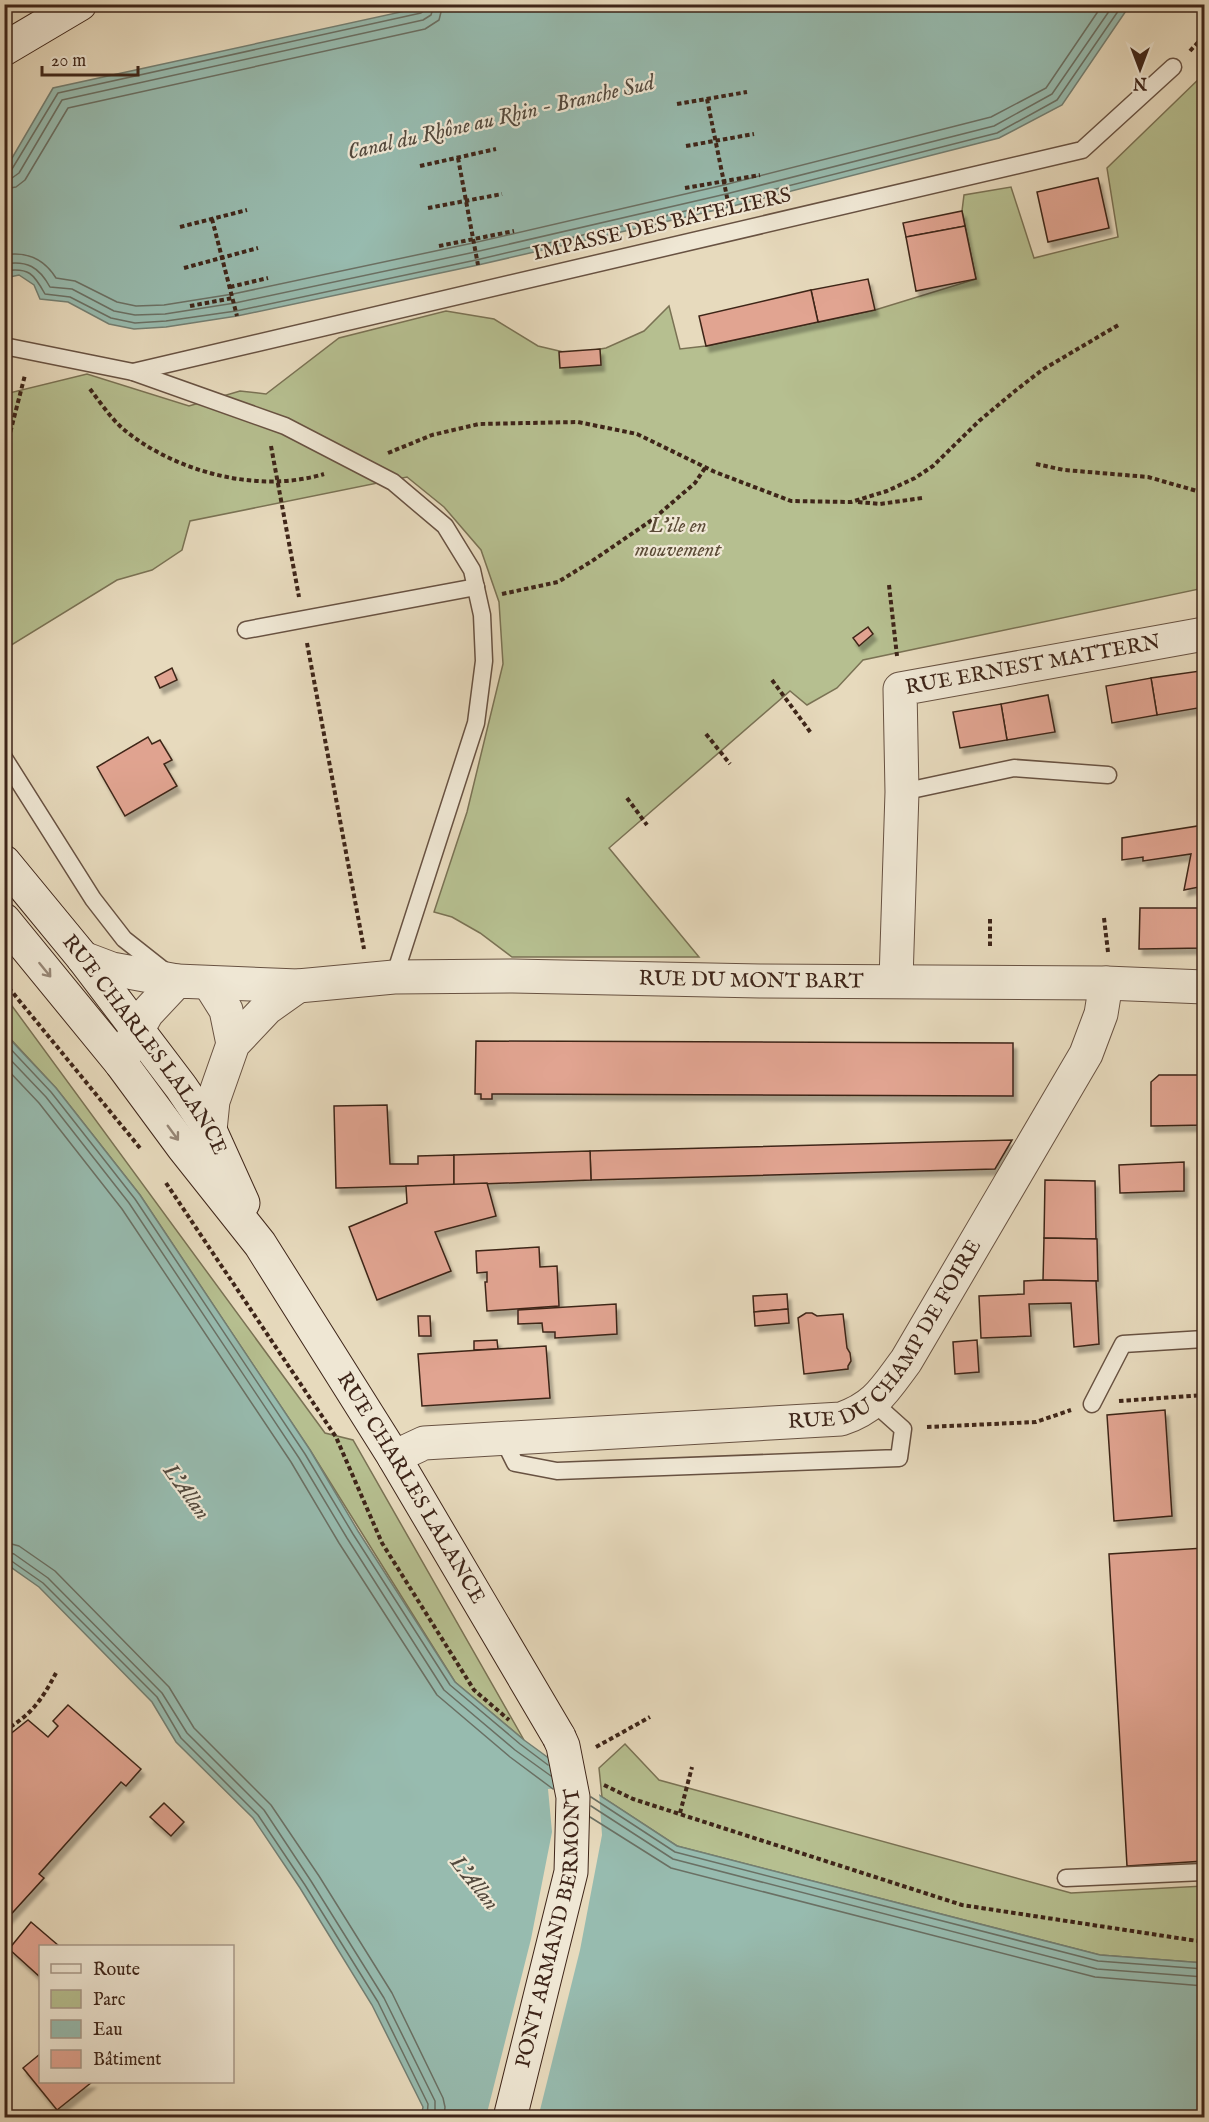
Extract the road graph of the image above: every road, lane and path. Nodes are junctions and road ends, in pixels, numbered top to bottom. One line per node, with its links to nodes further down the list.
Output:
1 (80, 4): 2 (street)
2 (4, 49)
3 (1173, 67): 38 (lane, IMPASSE DES BATELIERS)
4 (747, 92): 5 (path)
5 (708, 99): 6 (path); 8 (path)
6 (677, 104)
7 (754, 134): 8 (path)
8 (716, 141): 9 (path); 14 (path)
9 (686, 146)
10 (496, 149): 11 (path)
11 (458, 158): 12 (path); 17 (path)
12 (420, 165)
13 (760, 175): 14 (path)
14 (724, 181): 15 (path); 18 (path)
15 (685, 188)
16 (502, 194): 17 (path)
17 (466, 202): 19 (path); 24 (path)
18 (729, 207)
19 (428, 208)
20 (247, 210): 21 (path)
21 (212, 219): 22 (path); 27 (path)
22 (180, 227)
23 (514, 231): 24 (path)
24 (473, 240): 25 (path); 28 (path)
25 (439, 246)
26 (258, 248): 27 (path)
27 (222, 258): 29 (path); 31 (path)
28 (478, 266)
29 (184, 268)
30 (268, 278): 31 (path)
31 (230, 287): 32 (path)
32 (233, 298): 33 (path); 34 (path)
33 (190, 306)
34 (237, 316)
35 (1120, 324): 48 (path)
36 (4, 346): 38 (lane)
37 (15, 372): 41 (path)
38 (133, 372): 40 (lane)
39 (81, 383): 45 (path)
40 (266, 419): 42 (lane); 45 (path)
41 (4, 446)
42 (357, 463): 44 (path); 45 (path); 50 (lane)
43 (1036, 464): 46 (path)
44 (705, 468): 48 (path); 50 (path)
45 (278, 481): 51 (path)
46 (1204, 493)
47 (922, 498): 48 (path)
48 (851, 502)
49 (889, 585): 55 (path)
50 (477, 592): 51 (lane); 71 (lane)
51 (303, 620): 52 (lane); 71 (path)
52 (246, 630)
53 (1204, 634): 55 (street, RUE ERNEST MATTERN)
54 (772, 680): 56 (path)
55 (900, 689): 61 (street, RUE ERNEST MATTERN)
56 (811, 733)
57 (706, 734): 59 (path)
58 (4, 758): 73 (lane)
59 (730, 764)
60 (1108, 775): 61 (lane)
61 (902, 792): 72 (street, RUE ERNEST MATTERN)
62 (627, 798): 63 (path)
63 (647, 825)
64 (4, 862): 68 (street, RUE CHARLES LALANCE)
65 (1104, 918): 70 (path)
66 (990, 919): 69 (path)
67 (7, 922): 80 (street, RUE CHARLES LALANCE, one-way to 80)
68 (82, 958): 73 (street, RUE DU MONT BART); 78 (street, RUE CHARLES LALANCE)
69 (990, 959)
70 (1107, 972): 72 (street, RUE DU MONT BART); 77 (street, RUE DU MONT BART); 88 (street, RUE DU CHAMP DE FOIRE)
71 (382, 978): 72 (street, RUE DU MONT BART); 76 (street, RUE DU MONT BART)
72 (896, 980)
73 (177, 981): 75 (street, RUE DU MONT BART); 78 (street)
74 (4, 982): 83 (path)
75 (209, 983): 76 (street, RUE DU MONT BART); 79 (street)
76 (298, 986): 79 (street, RUE DU MONT BART)
77 (1204, 987)
78 (138, 1032): 80 (street); 81 (street, RUE CHARLES LALANCE)
79 (228, 1058): 81 (street, RUE DU MONT BART); 82 (street, RUE DU MONT BART)
80 (130, 1075): 81 (street, RUE DU MONT BART); 85 (street, RUE CHARLES LALANCE, one-way to 85)
81 (181, 1087): 82 (street, RUE CHARLES LALANCE)
82 (210, 1130): 85 (street, RUE CHARLES LALANCE)
83 (141, 1149)
84 (163, 1178): 95 (path)
85 (260, 1244): 92 (street, RUE CHARLES LALANCE)
86 (1204, 1339): 89 (lane)
87 (1204, 1395): 89 (path)
88 (874, 1402): 90 (lane); 91 (street, RUE DU CHAMP DE FOIRE)
89 (1092, 1404): 90 (path)
90 (903, 1429): 91 (lane)
91 (502, 1437): 92 (street, RUE DU CHAMP DE FOIRE)
92 (394, 1457): 97 (street, RUE CHARLES LALANCE)
93 (56, 1673): 96 (path)
94 (650, 1717): 98 (path)
95 (512, 1723)
96 (4, 1731)
97 (559, 1737): 105 (street, PONT ARMAND BERMONT, bridge)
98 (595, 1747)
99 (692, 1767): 101 (path)
100 (602, 1784): 101 (path)
101 (680, 1813): 104 (path)
102 (1204, 1872): 103 (lane)
103 (1065, 1878)
104 (1204, 1942)
105 (510, 2118)

